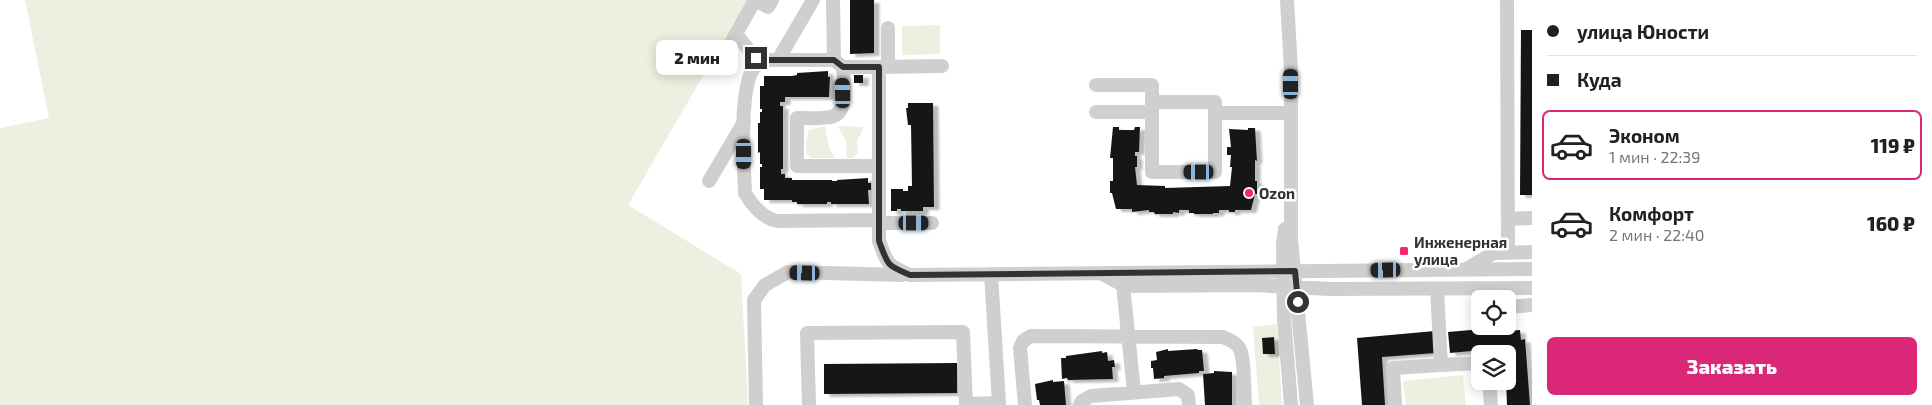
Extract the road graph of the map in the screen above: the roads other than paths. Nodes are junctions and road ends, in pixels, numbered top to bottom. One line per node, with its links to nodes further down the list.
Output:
1 (756, 0): 2 (street); 8 (street)
2 (772, 0)
3 (813, 0): 10 (street)
4 (833, 0): 12 (street)
5 (1287, 0): 19 (street)
6 (1507, 0): 24 (street)
7 (888, 28): 14 (street)
8 (736, 34): 9 (street); 11 (street)
9 (725, 53)
10 (778, 60): 11 (street); 12 (street)
11 (759, 63): 20 (street)
12 (838, 63): 14 (street); 21 (street)
13 (942, 66): 14 (street)
14 (883, 67): 21 (street)
15 (1096, 84): 16 (street)
16 (1152, 107): 17 (street); 18 (street); 18 (street)
17 (1096, 112)
18 (1215, 113): 19 (street)
19 (1291, 113): 31 (street)
20 (744, 122): 22 (street); 25 (street)
21 (879, 166): 25 (street)
22 (709, 181)
23 (1532, 218): 24 (street)
24 (1509, 219): 27 (street)
25 (879, 222): 26 (street); 34 (street)
26 (932, 223)
27 (1508, 252): 28 (street); 29 (street)
28 (1532, 252)
29 (1465, 269): 30 (street); 31 (street)
30 (1532, 269)
31 (1289, 271): 32 (street); 36 (street)
32 (1101, 272): 33 (street); 35 (street)
33 (991, 274): 34 (street); 48 (street)
34 (910, 275): 50 (street)
35 (1123, 285): 36 (street); 43 (street)
36 (1290, 286): 38 (street); 49 (street); 56 (street)
37 (1532, 288): 39 (street)
38 (1437, 289): 39 (street); 45 (street)
39 (1463, 289): 40 (street)
40 (1471, 292)
41 (1532, 305): 42 (street)
42 (1516, 306)
43 (1128, 337): 47 (street); 52 (street); 55 (street)
44 (1471, 363): 45 (street)
45 (1441, 365): 57 (street)
46 (1489, 390): 58 (street)
47 (1134, 392): 53 (street); 54 (street)
48 (966, 404): 51 (street)
49 (1290, 404)
50 (756, 405)
51 (808, 405)
52 (1025, 405)
53 (1080, 405)
54 (1189, 405)
55 (1245, 405)
56 (1306, 405)
57 (1395, 405)
58 (1490, 405)

